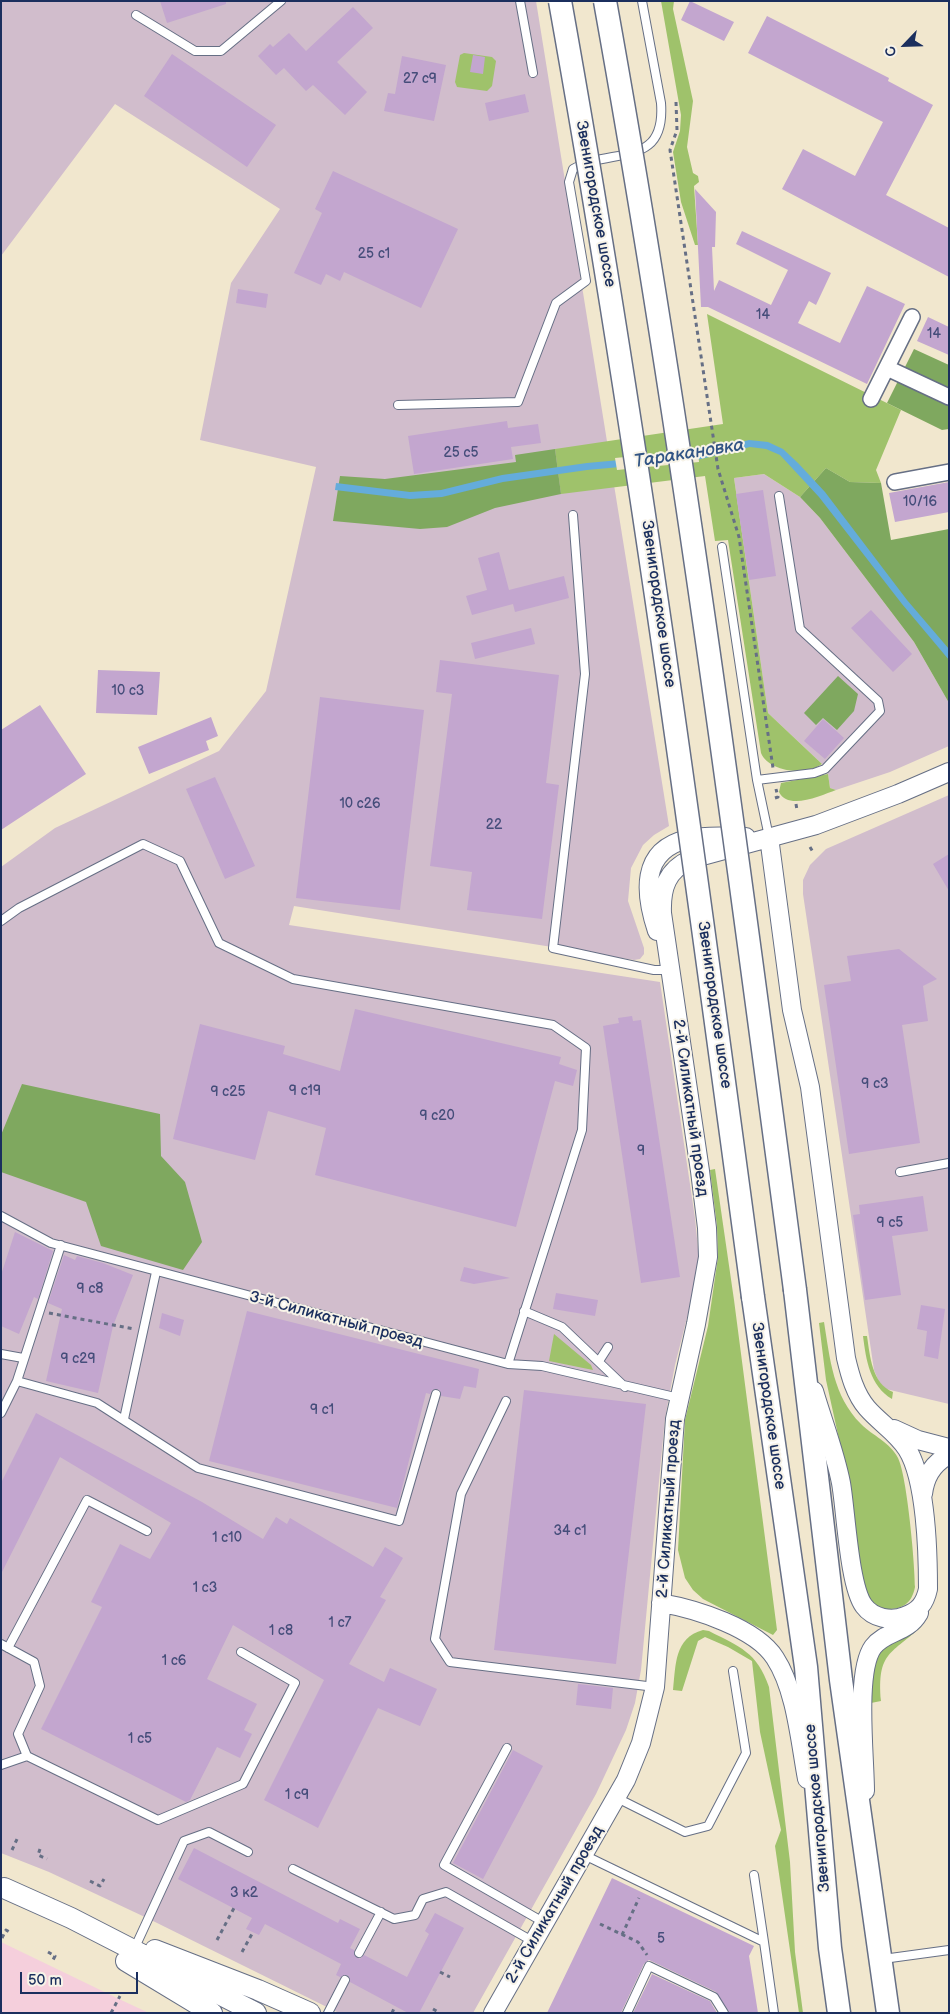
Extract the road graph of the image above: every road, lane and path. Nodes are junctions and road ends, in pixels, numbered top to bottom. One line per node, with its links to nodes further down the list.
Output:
1 (281, 1): 6 (lane)
2 (520, 1): 7 (lane)
3 (560, 1): 72 (main road, Звенигородское шоссе, bridge)
4 (605, 1): 37 (main road, bridge)
5 (642, 1): 13 (lane)
6 (136, 15)
7 (533, 73)
8 (676, 102): 20 (path)
9 (912, 317): 10 (street)
10 (887, 368): 11 (street); 12 (street)
11 (949, 397)
12 (871, 400)
13 (398, 405)
14 (949, 472): 15 (street)
15 (895, 482)
16 (779, 496): 20 (lane)
17 (572, 516): 29 (lane)
18 (722, 547): 21 (lane)
19 (949, 772): 25 (street, 2-й Силикатный проезд)
20 (775, 777): 21 (lane); 22 (path)
21 (757, 780): 25 (lane)
22 (775, 798)
23 (796, 804): 24 (path)
24 (797, 810)
25 (769, 837): 29 (street, 2-й Силикатный проезд); 51 (street)
26 (810, 847): 27 (path)
27 (813, 852)
28 (1, 921): 36 (lane)
29 (670, 970): 47 (street, 2-й Силикатный проезд)
30 (949, 1163): 31 (lane)
31 (900, 1172)
32 (1, 1216): 33 (lane, 3-й Силикатный проезд)
33 (61, 1245): 34 (lane, 3-й Силикатный проезд); 35 (lane)
34 (156, 1272): 38 (lane); 43 (lane, 3-й Силикатный проезд)
35 (38, 1311): 38 (path); 41 (lane)
36 (524, 1311): 42 (lane); 43 (lane)
37 (800, 1325): 57 (street); 70 (main road)
38 (144, 1331): 50 (lane)
39 (608, 1347): 42 (lane)
40 (1, 1354): 41 (lane)
41 (23, 1358): 44 (lane)
42 (599, 1361): 45 (lane)
43 (508, 1364): 45 (lane, 3-й Силикатный проезд)
44 (17, 1381): 49 (lane); 50 (lane)
45 (626, 1387): 47 (lane, 3-й Силикатный проезд)
46 (436, 1394): 50 (lane)
47 (678, 1398): 56 (street, 2-й Силикатный проезд)
48 (506, 1401): 61 (lane)
49 (1, 1413)
50 (124, 1419)
51 (884, 1423): 52 (street); 54 (street)
52 (941, 1446)
53 (949, 1455): 54 (street)
54 (922, 1501): 57 (street)
55 (147, 1531): 58 (lane)
56 (662, 1603): 61 (street, 2-й Силикатный проезд); 72 (street)
57 (923, 1604): 70 (street)
58 (5, 1646): 63 (lane)
59 (241, 1652): 63 (lane)
60 (733, 1671): 65 (lane)
61 (655, 1687): 65 (street, 2-й Силикатный проезд)
62 (507, 1748): 83 (lane)
63 (27, 1756): 64 (lane)
64 (1, 1765)
65 (617, 1798): 71 (street, 2-й Силикатный проезд)
66 (18, 1838): 68 (path)
67 (40, 1849): 73 (path)
68 (12, 1850)
69 (248, 1852): 92 (lane)
70 (867, 1852): 97 (main road)
71 (584, 1855): 83 (street, 2-й Силикатный проезд); 91 (lane)
72 (822, 1858): 117 (main road, Звенигородское шоссе)
73 (47, 1860)
74 (293, 1869): 81 (lane)
75 (754, 1875): 91 (lane)
76 (104, 1879): 77 (path)
77 (90, 1881)
78 (2, 1889): 82 (main road); 107 (main road)
79 (639, 1898): 87 (path)
80 (234, 1908): 89 (path)
81 (381, 1912): 90 (lane); 96 (lane)
82 (71, 1918): 92 (main road); 108 (main road)
83 (545, 1923): 90 (street, 2-й Силикатный проезд)
84 (600, 1924): 87 (path)
85 (11, 1932): 88 (path)
86 (253, 1932): 95 (path)
87 (622, 1934): 99 (path)
88 (2, 1938)
89 (217, 1940)
90 (534, 1942): 113 (street, 2-й Силикатный проезд)
91 (764, 1942): 116 (lane)
92 (137, 1943): 109 (main road)
93 (949, 1950): 97 (lane)
94 (48, 1952): 98 (path)
95 (242, 1952)
96 (359, 1953)
97 (881, 1959): 118 (main road)
98 (52, 1962)
99 (649, 1966): 114 (lane); 115 (lane)
100 (440, 1972): 101 (path)
101 (450, 1977)
102 (345, 1980): 110 (lane)
103 (120, 1996): 106 (path)
104 (395, 2006): 111 (path)
105 (433, 2009): 112 (path)
106 (111, 2013)
107 (212, 2013)
108 (256, 2013)
109 (310, 2013)
110 (328, 2013)
111 (392, 2013)
112 (440, 2013)
113 (493, 2013)
114 (627, 2013)
115 (724, 2013)
116 (774, 2013)
117 (839, 2013)
118 (888, 2013)

